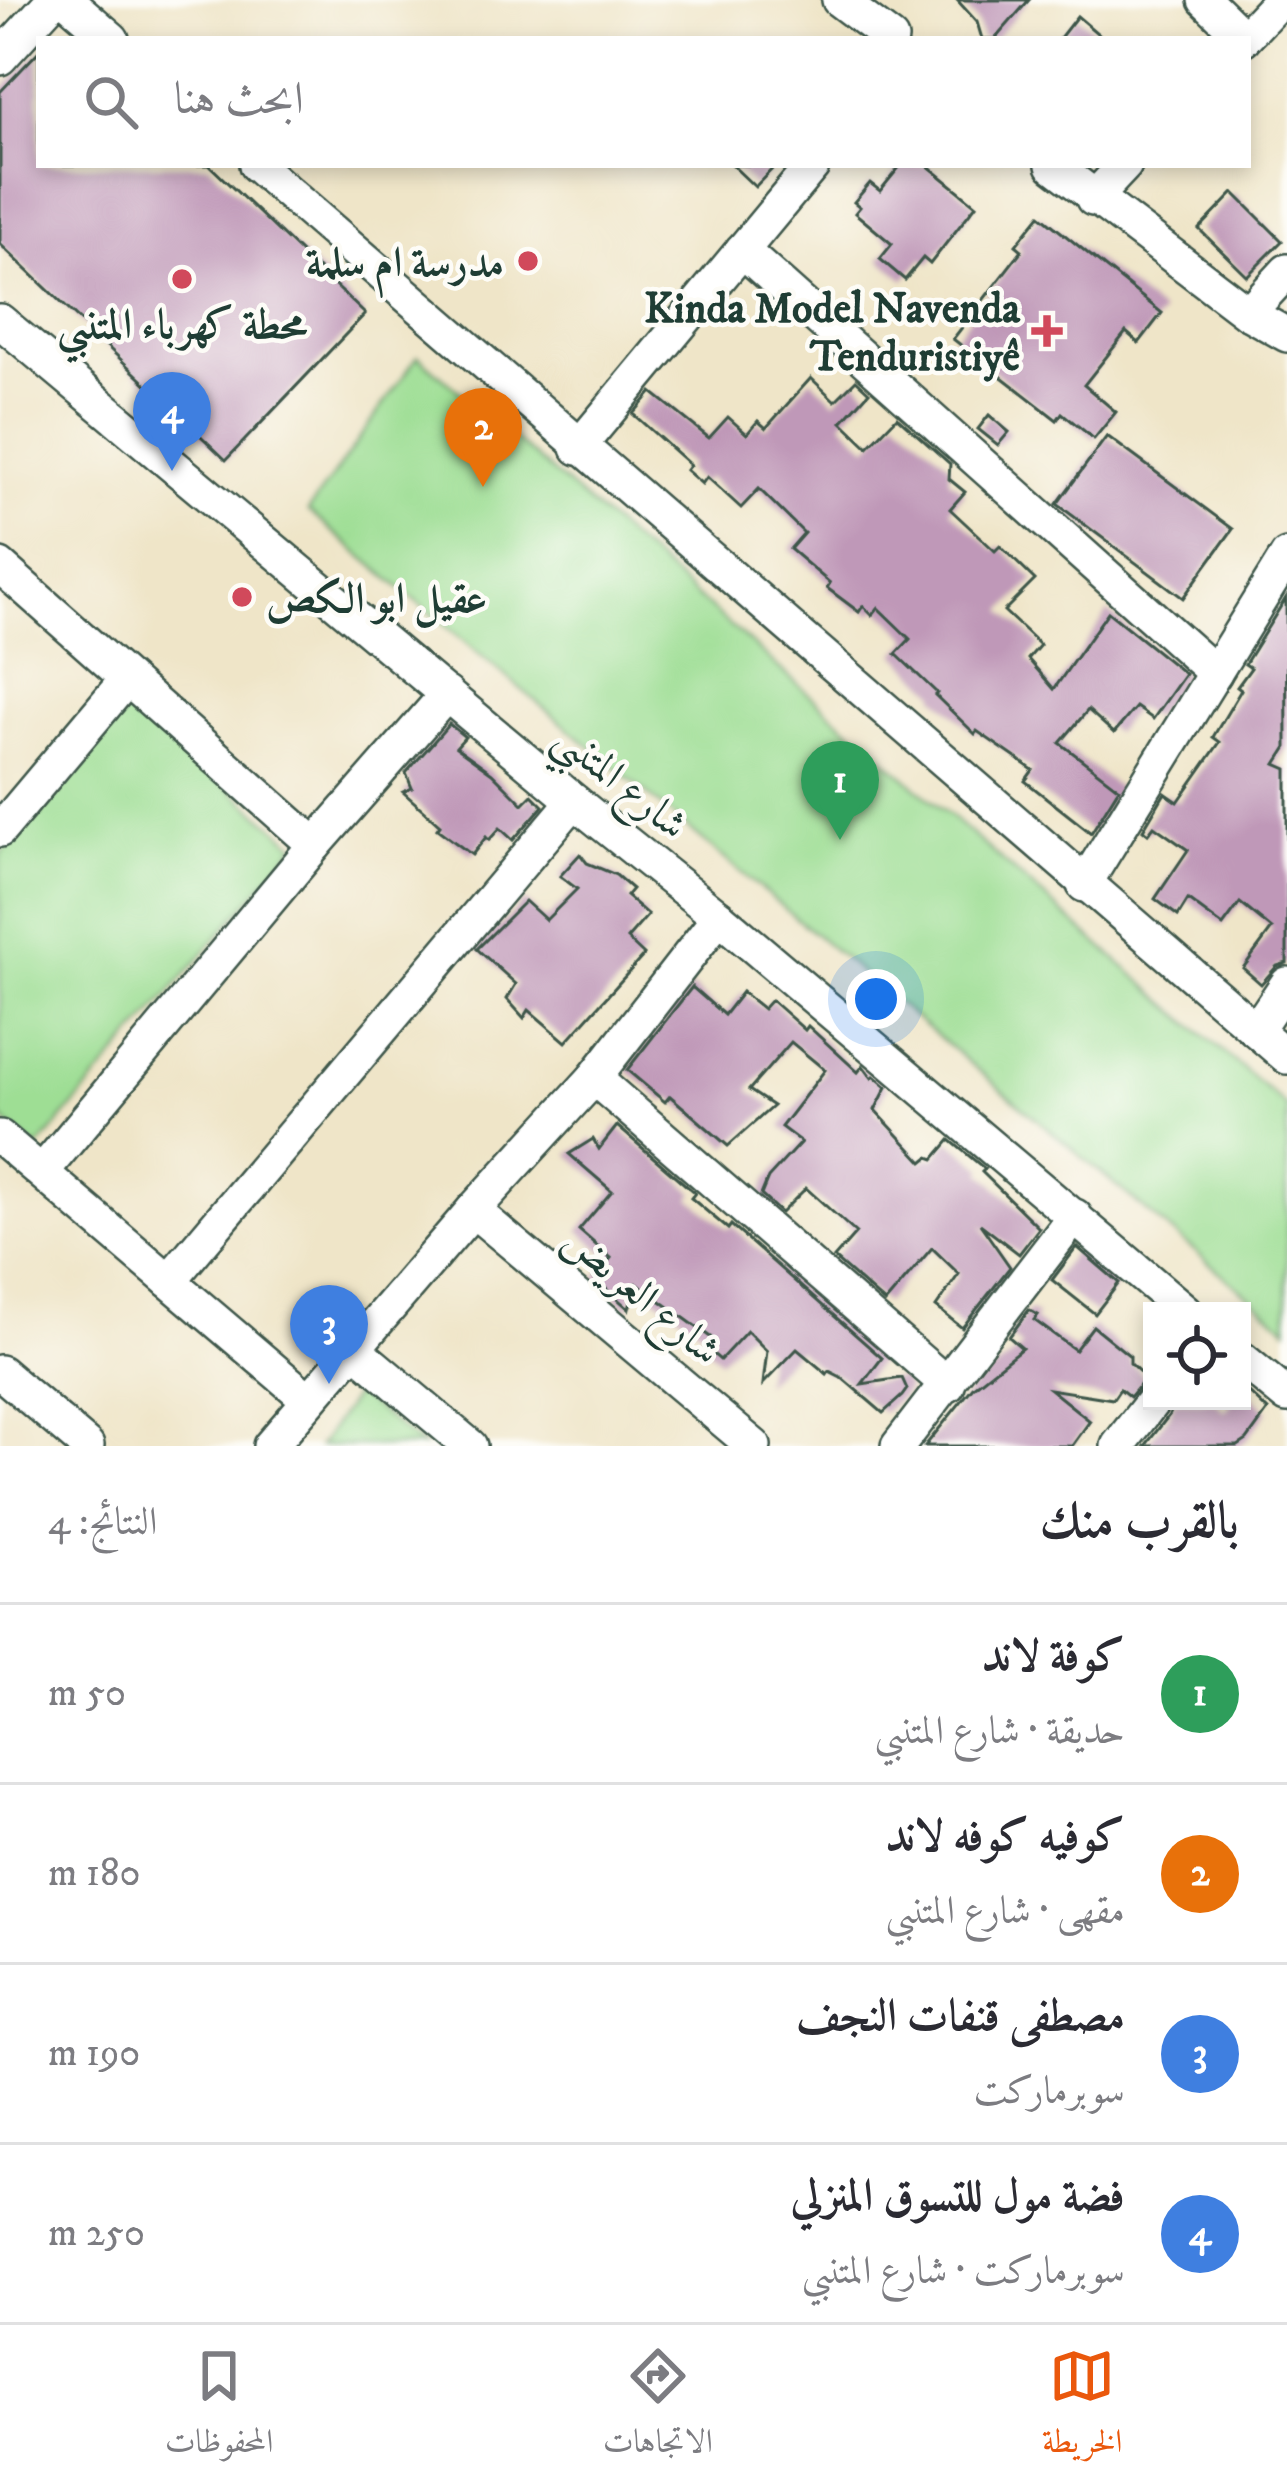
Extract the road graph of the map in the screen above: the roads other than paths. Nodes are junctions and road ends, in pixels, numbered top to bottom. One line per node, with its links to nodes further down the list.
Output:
1 (52, 0): 10 (street)
2 (68, 0): 6 (street)
3 (839, 0): 7 (street)
4 (1205, 0): 8 (street)
5 (1280, 0): 9 (street)
6 (109, 36)
7 (887, 36)
8 (1241, 36)
9 (1247, 36)
10 (0, 58)
11 (259, 168): 21 (street)
12 (810, 168): 16 (street)
13 (1057, 168): 15 (street)
14 (1122, 168): 15 (street)
15 (1093, 199): 18 (street)
16 (742, 250): 21 (street); 24 (street)
17 (1287, 271): 18 (street)
18 (1248, 313): 20 (street)
19 (0, 321): 26 (street, شارع المتنبي)
20 (1287, 335)
21 (578, 448): 30 (street)
22 (1287, 556): 24 (street)
23 (0, 566): 25 (street)
24 (1215, 673): 30 (street)
25 (128, 679): 28 (street); 29 (street)
26 (447, 694): 27 (street, شارع المتنبي); 29 (street)
27 (574, 801): 31 (street, شارع المتنبي); 40 (street)
28 (0, 830)
29 (315, 844): 37 (street)
30 (1084, 884): 33 (street)
31 (719, 917): 35 (street); 39 (street, شارع المتنبي)
32 (1287, 984): 33 (street)
33 (1256, 1030): 34 (street)
34 (1287, 1057)
35 (594, 1078): 38 (street); 44 (street)
36 (0, 1137): 37 (street)
37 (42, 1172): 40 (street)
38 (473, 1210): 42 (street); 52 (street, شارع العريض)
39 (1075, 1216): 41 (street, شارع المتنبي); 44 (street)
40 (169, 1282): 47 (street)
41 (1175, 1302)
42 (353, 1348): 47 (street); 51 (street)
43 (1251, 1366): 46 (street)
44 (948, 1385): 53 (street)
45 (6, 1389): 49 (street)
46 (1287, 1396)
47 (309, 1400): 50 (street)
48 (1146, 1410): 54 (street)
49 (87, 1446)
50 (270, 1446)
51 (470, 1446)
52 (754, 1446)
53 (898, 1446)
54 (1118, 1446)

